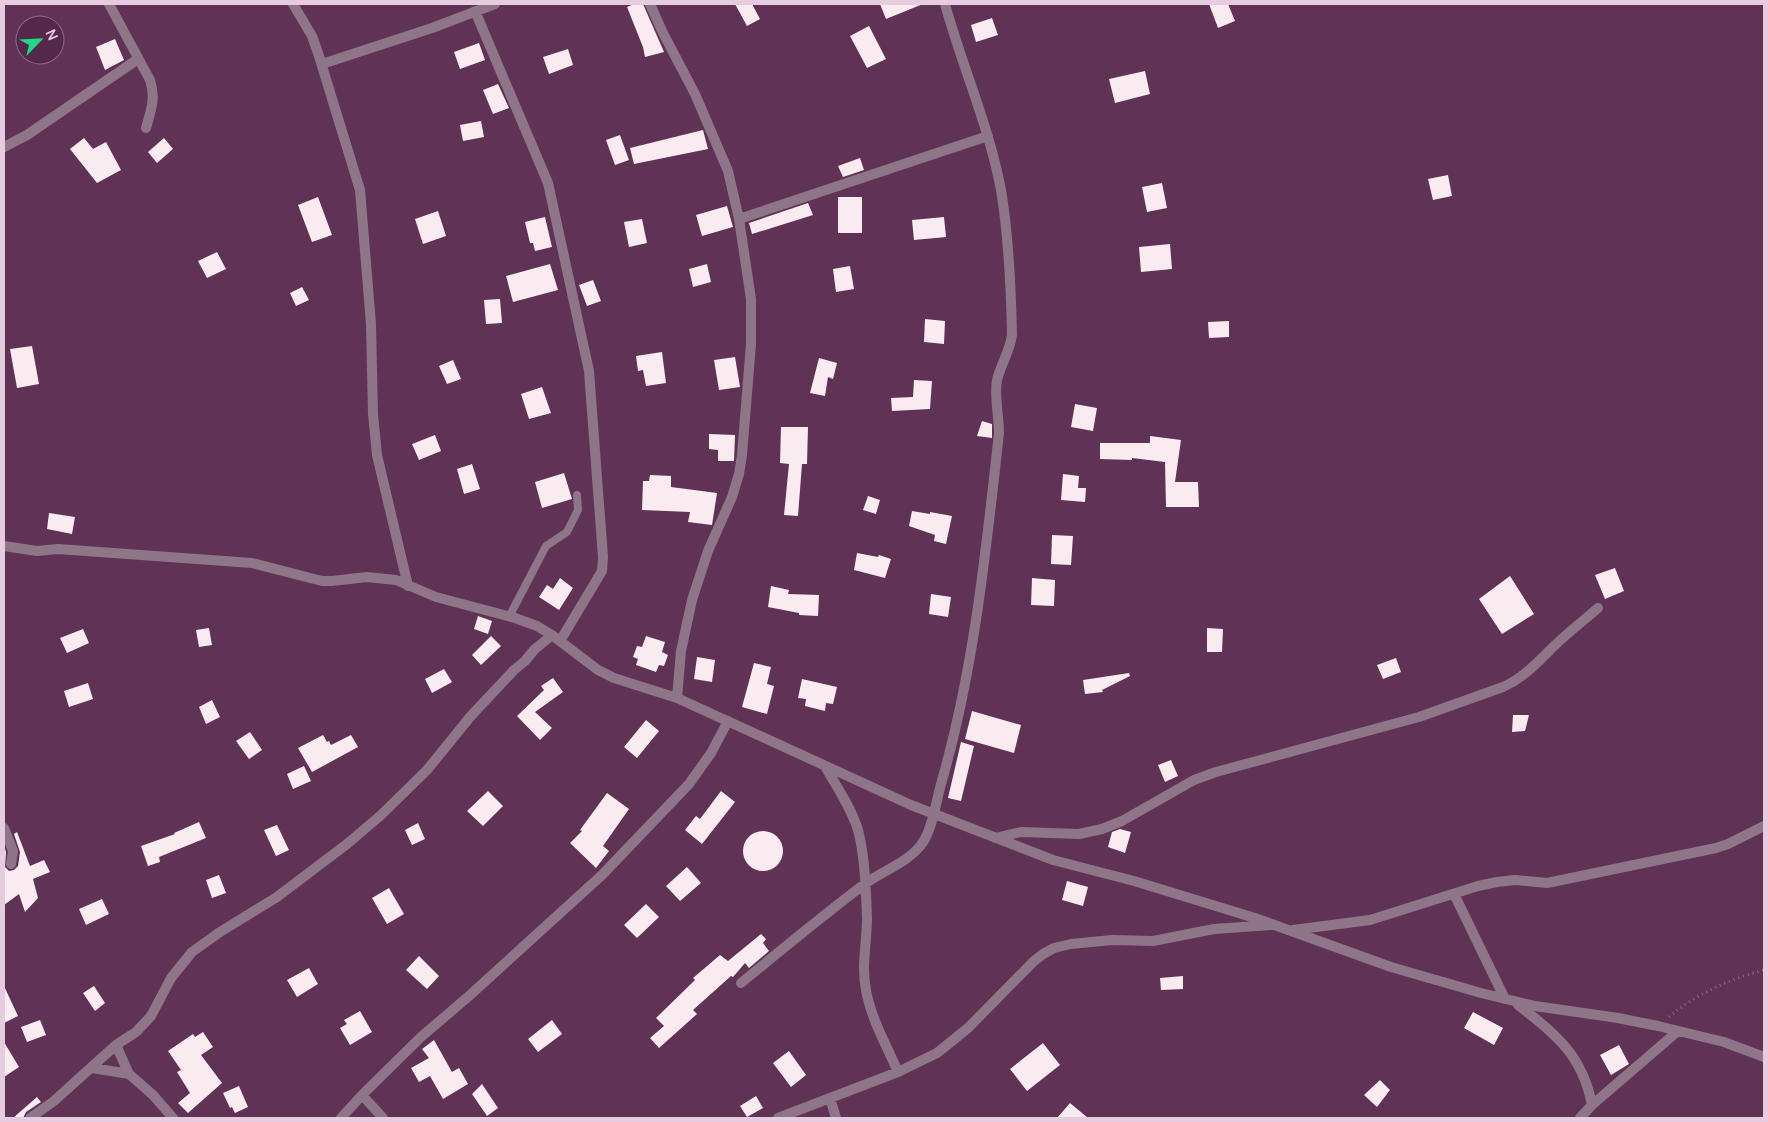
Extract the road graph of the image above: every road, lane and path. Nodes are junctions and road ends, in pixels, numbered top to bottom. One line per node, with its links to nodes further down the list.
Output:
1 (109, 4): 7 (street)
2 (293, 4): 8 (street)
3 (495, 4): 6 (street)
4 (650, 4): 12 (street)
5 (945, 4): 10 (street)
6 (475, 11): 8 (street); 18 (street)
7 (138, 59): 9 (street); 11 (street)
8 (322, 64): 15 (street)
9 (146, 128)
10 (988, 136): 12 (street); 22 (street)
11 (4, 147)
12 (739, 219): 19 (street)
13 (577, 495): 17 (lane)
14 (4, 546): 15 (street)
15 (408, 586): 17 (street)
16 (1598, 608): 25 (street)
17 (509, 617): 18 (street)
18 (556, 638): 19 (street); 36 (street)
19 (677, 698): 20 (street)
20 (728, 721): 21 (street); 41 (street)
21 (825, 766): 22 (street); 27 (street)
22 (932, 814): 25 (street); 27 (street)
23 (1764, 826): 28 (street)
24 (4, 828): 26 (street)
25 (995, 838): 29 (street)
26 (11, 864)
27 (864, 884): 32 (street); 39 (street)
28 (1454, 894): 30 (street); 33 (street)
29 (1274, 924): 30 (street); 39 (street)
30 (1289, 930): 33 (street)
31 (1764, 970): 34 (path)
32 (741, 982)
33 (1510, 1001): 34 (street); 43 (street)
34 (1658, 1026): 35 (street)
35 (1678, 1031): 37 (street); 43 (street)
36 (116, 1046): 38 (street); 40 (street)
37 (1764, 1057)
38 (92, 1068): 40 (street); 44 (street)
39 (898, 1072): 42 (street)
40 (129, 1074): 45 (street)
41 (362, 1095): 46 (street); 47 (street)
42 (830, 1098): 48 (street); 49 (street)
43 (1592, 1106): 50 (street)
44 (30, 1118)
45 (173, 1118)
46 (341, 1118)
47 (383, 1118)
48 (778, 1118)
49 (836, 1118)
50 (1580, 1118)

